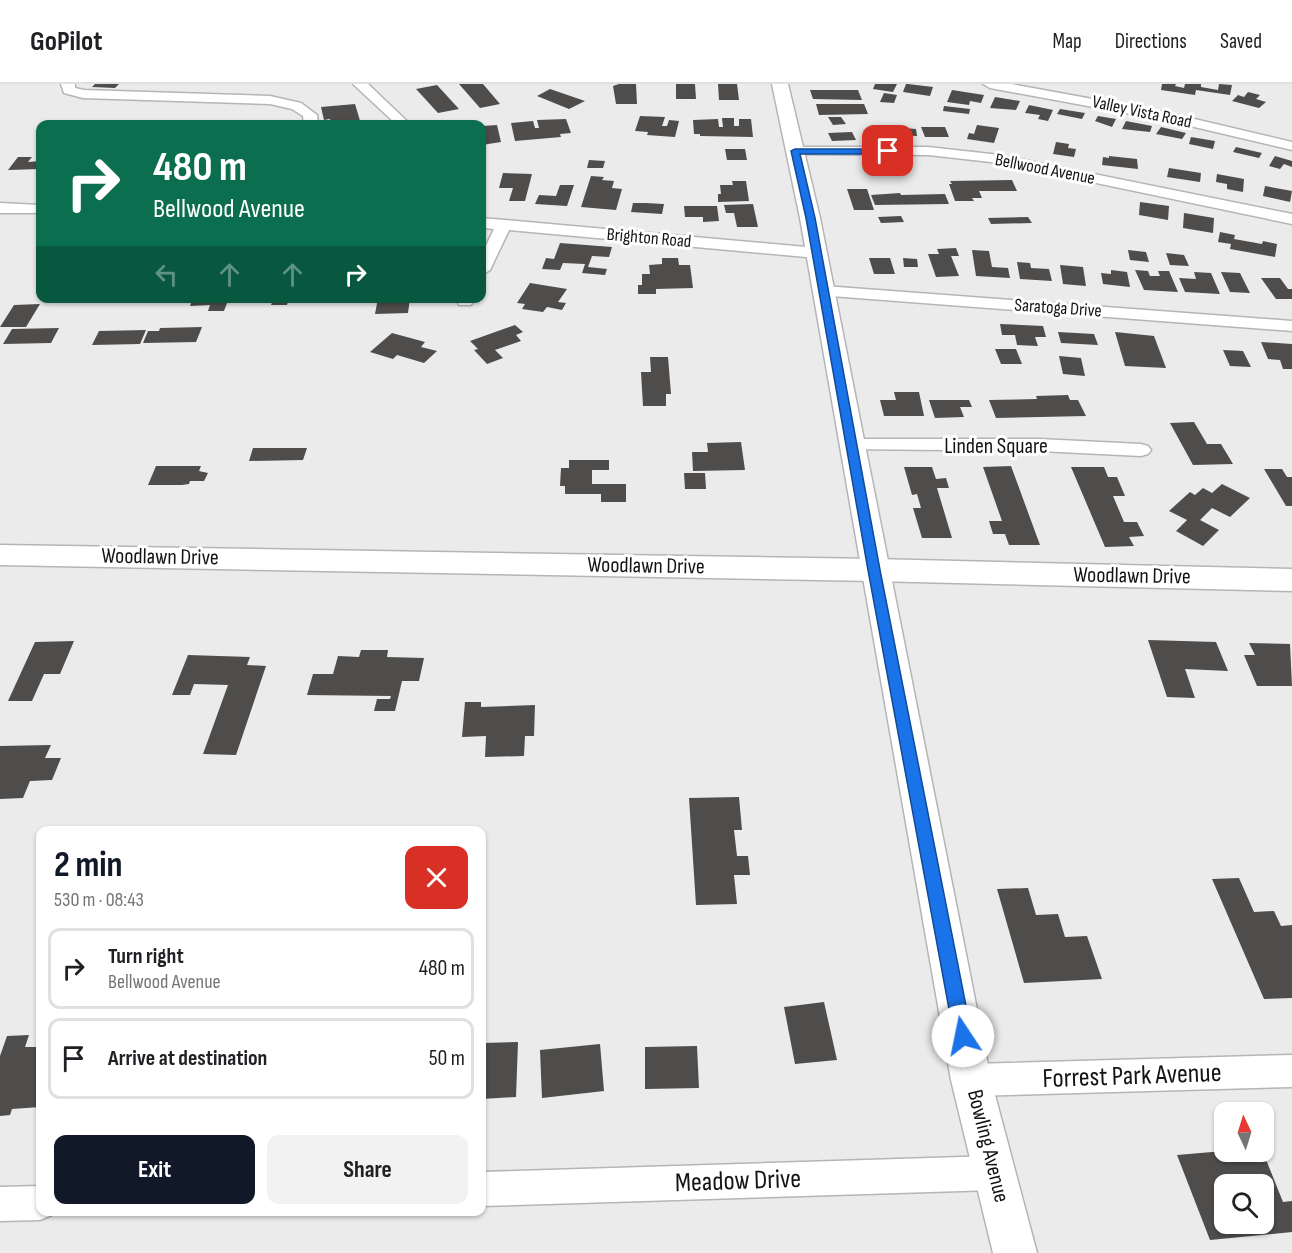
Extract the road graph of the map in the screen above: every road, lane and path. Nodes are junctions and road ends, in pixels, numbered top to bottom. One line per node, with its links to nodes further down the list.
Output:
1 (68, 84): 5 (street)
2 (360, 84): 6 (street)
3 (780, 84): 8 (street, Bowling Avenue)
4 (990, 84): 7 (street, Valley Vista Road)
5 (311, 120)
6 (399, 120)
7 (1292, 146)
8 (795, 151): 11 (street, Bellwood Avenue); 14 (street, Bowling Avenue)
9 (0, 208): 10 (street)
10 (36, 209)
11 (1292, 219)
12 (486, 223): 13 (street, Brighton Road)
13 (504, 225): 14 (street, Brighton Road); 15 (street)
14 (817, 253): 16 (street, Bowling Avenue)
15 (486, 262)
16 (824, 291): 17 (street, Saratoga Drive); 18 (street, Bowling Avenue)
17 (1292, 326)
18 (852, 445): 19 (street, Linden Square); 21 (street, Bowling Avenue)
19 (1141, 450)
20 (0, 556): 21 (main road, Woodlawn Drive)
21 (874, 570): 22 (main road, Woodlawn Drive); 24 (street, Bowling Avenue)
22 (1292, 580)
23 (1292, 1071): 24 (street, Forrest Park Avenue)
24 (971, 1080): 25 (street, Bowling Avenue)
25 (994, 1173): 26 (street, Meadow Drive); 29 (street, Bowling Avenue)
26 (486, 1189)
27 (36, 1203): 28 (street)
28 (0, 1204)
29 (1015, 1253)

